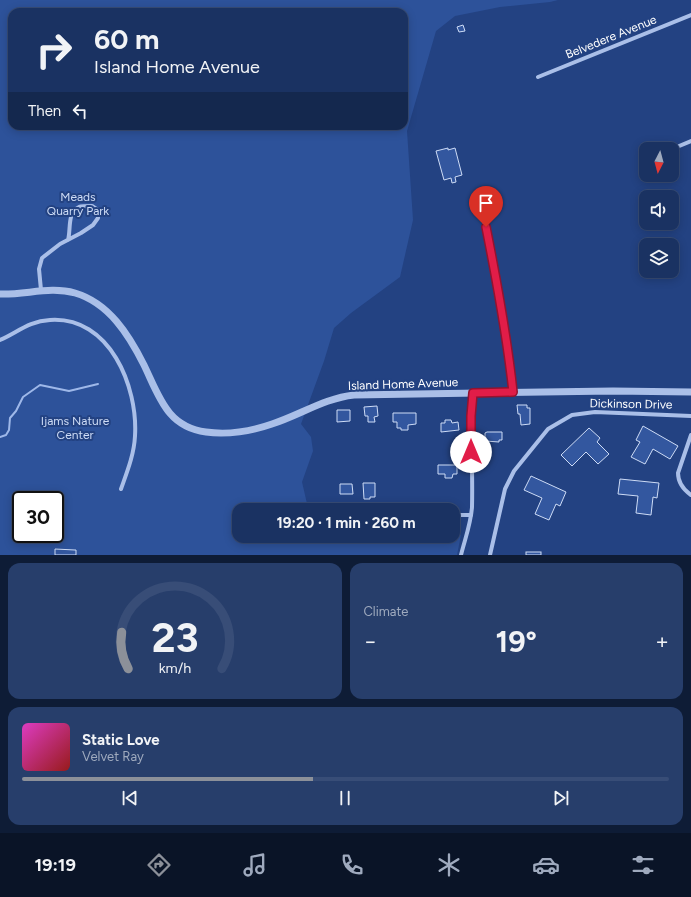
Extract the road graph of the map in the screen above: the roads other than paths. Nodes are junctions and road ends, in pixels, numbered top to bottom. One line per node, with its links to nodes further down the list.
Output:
1 (691, 15): 2 (street, Belvedere Avenue)
2 (538, 77)
3 (691, 141): 4 (street)
4 (679, 146)
5 (482, 210): 10 (street)
6 (68, 240): 6 (street); 7 (street)
7 (41, 290): 8 (street, Island Home Avenue); 12 (street, Island Home Avenue)
8 (0, 294)
9 (0, 340): 15 (street)
10 (513, 392): 11 (street, Island Home Avenue); 12 (street, Island Home Avenue)
11 (691, 392)
12 (473, 393): 18 (street)
13 (691, 416): 20 (street, Dickinson Drive)
14 (691, 436): 16 (street)
15 (121, 489)
16 (691, 494)
17 (460, 515): 18 (street)
18 (471, 515): 19 (street)
19 (461, 555)
20 (490, 555)

